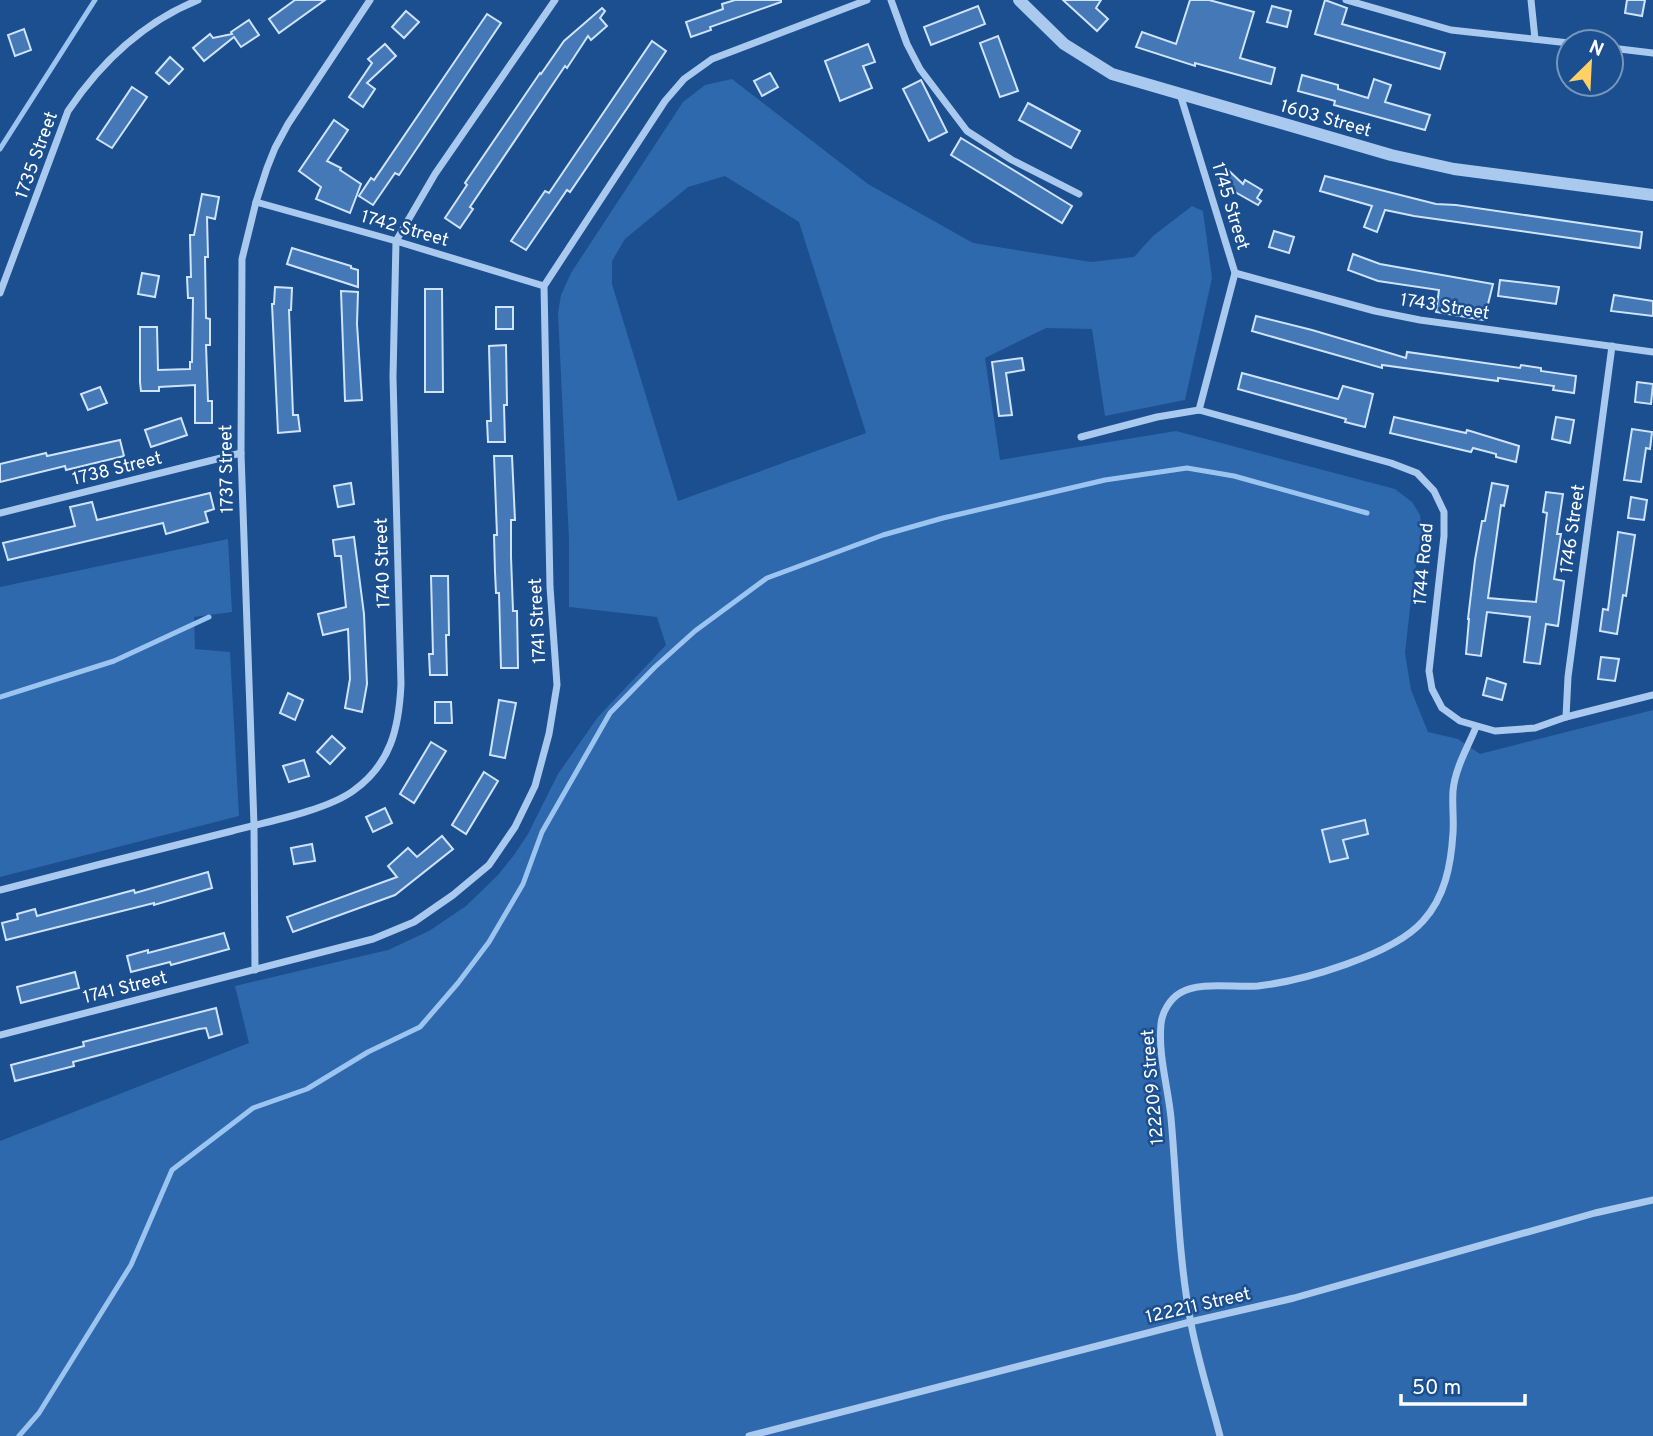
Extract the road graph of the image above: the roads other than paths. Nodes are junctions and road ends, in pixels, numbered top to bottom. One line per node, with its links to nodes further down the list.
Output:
1 (198, 0): 21 (street, 1735 Street)
2 (370, 0): 17 (street, 1737 Street)
3 (555, 0): 18 (street, 1740 Street)
4 (867, 0): 9 (street)
5 (891, 0): 15 (street)
6 (1019, 0): 14 (street, 1603 Street)
7 (1346, 0): 10 (street)
8 (1531, 0): 10 (street)
9 (857, 2): 20 (street)
10 (1535, 39): 11 (street)
11 (1555, 41)
12 (1625, 50): 13 (street)
13 (1653, 53)
14 (1180, 94): 16 (street, 1603 Street); 19 (street, 1745 Street)
15 (1079, 194)
16 (1653, 195)
17 (256, 202): 18 (street, 1742 Street); 26 (street, 1737 Street)
18 (396, 241): 20 (street, 1742 Street); 31 (street, 1740 Street)
19 (1235, 273): 22 (street, 1743 Street); 24 (street, 1745 Street)
20 (544, 285): 33 (street, 1741 Street)
21 (0, 293)
22 (1612, 346): 23 (street, 1743 Street); 29 (street, 1746 Street)
23 (1653, 352)
24 (1199, 410): 25 (street, 1744 Road); 30 (street, 1744 Road)
25 (1081, 438)
26 (241, 453): 27 (street, 1738 Street); 31 (street, 1737 Street)
27 (0, 513)
28 (1653, 695): 29 (street, 1744 Road)
29 (1566, 716): 30 (street, 1744 Road)
30 (1476, 727): 36 (street, 122209 Street)
31 (254, 825): 32 (street, 1740 Street); 33 (street, 1737 Street)
32 (0, 890)
33 (256, 970): 34 (street, 1741 Street)
34 (0, 1035)
35 (1653, 1200): 36 (street, 122211 Street)
36 (1191, 1322): 37 (street, 122211 Street); 38 (street, 122209 Street)
37 (749, 1436)
38 (1220, 1436)

